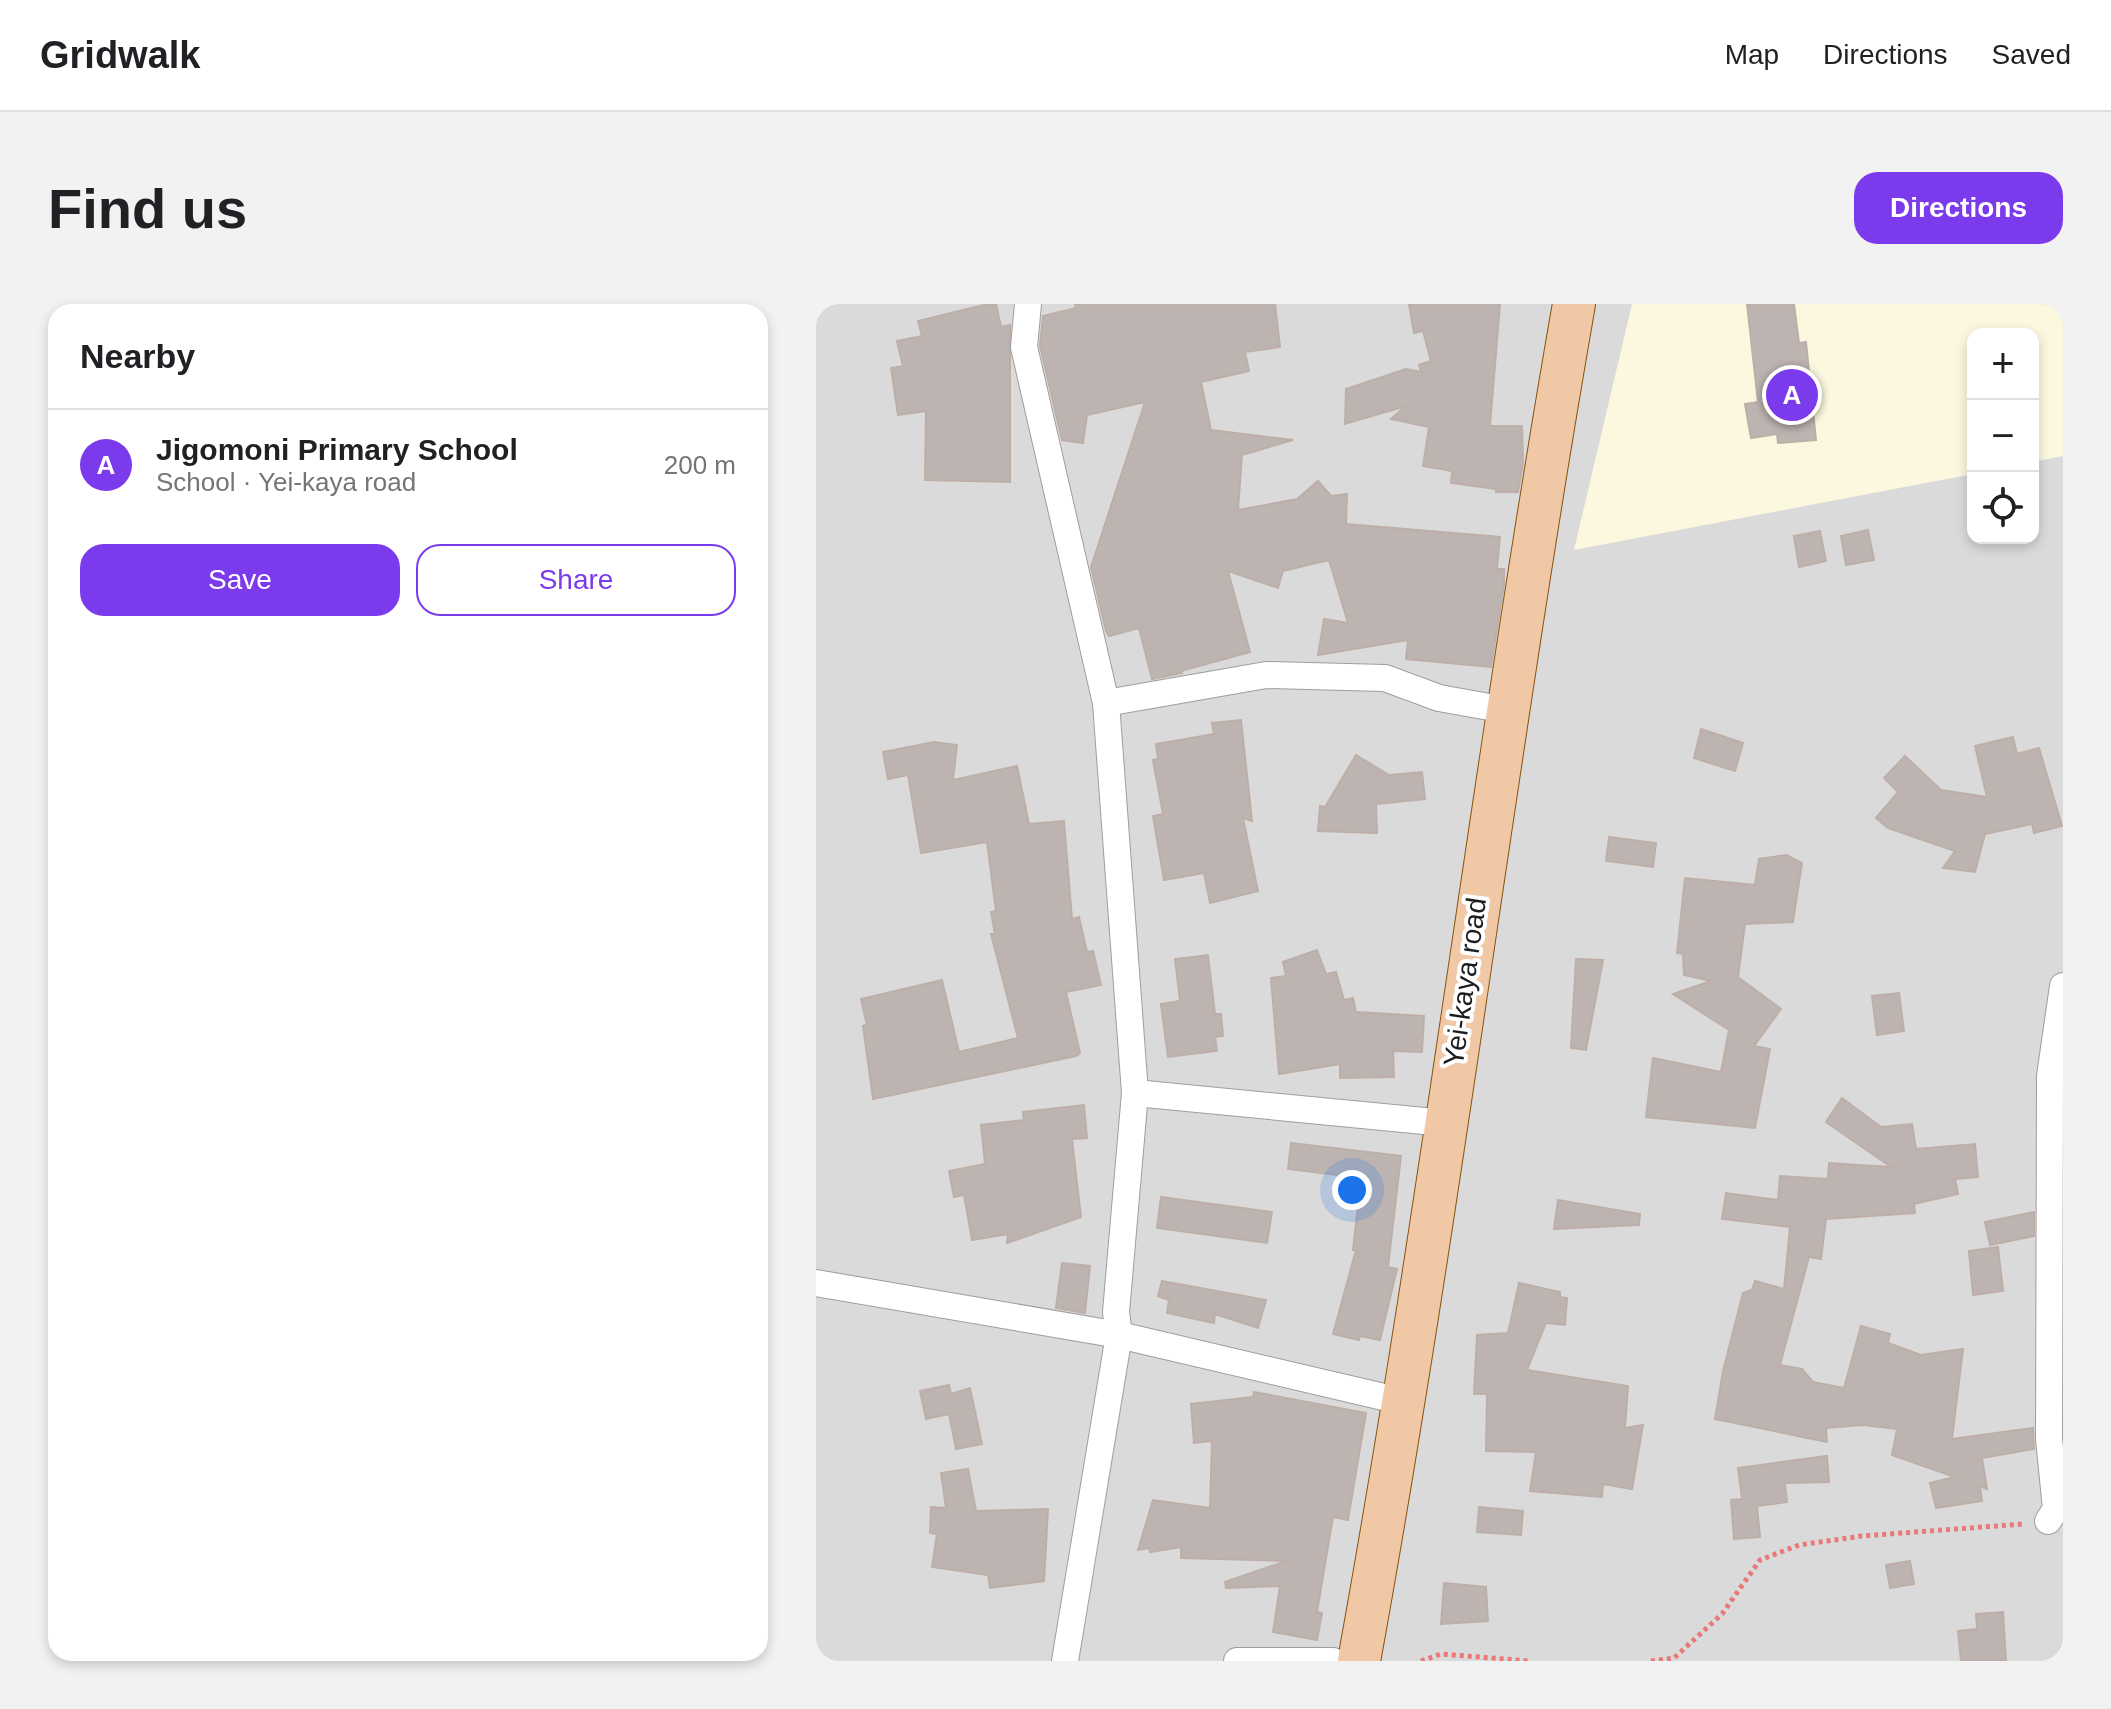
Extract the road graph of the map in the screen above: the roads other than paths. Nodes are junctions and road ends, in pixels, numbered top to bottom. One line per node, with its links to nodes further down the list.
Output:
1 (1028, 304): 3 (street)
2 (1574, 304): 4 (main road, Yei-kaya road)
3 (1106, 703): 4 (street); 6 (street)
4 (1506, 710): 7 (main road, Yei-kaya road)
5 (2063, 986): 11 (street)
6 (1135, 1093): 7 (street); 9 (street)
7 (1445, 1123): 10 (main road, Yei-kaya road)
8 (816, 1283): 9 (street)
9 (1119, 1335): 10 (street); 12 (street)
10 (1405, 1402): 15 (main road, Yei-kaya road)
11 (2048, 1521)
12 (1065, 1661)
13 (1237, 1661): 14 (street)
14 (1333, 1661)
15 (1359, 1661)

